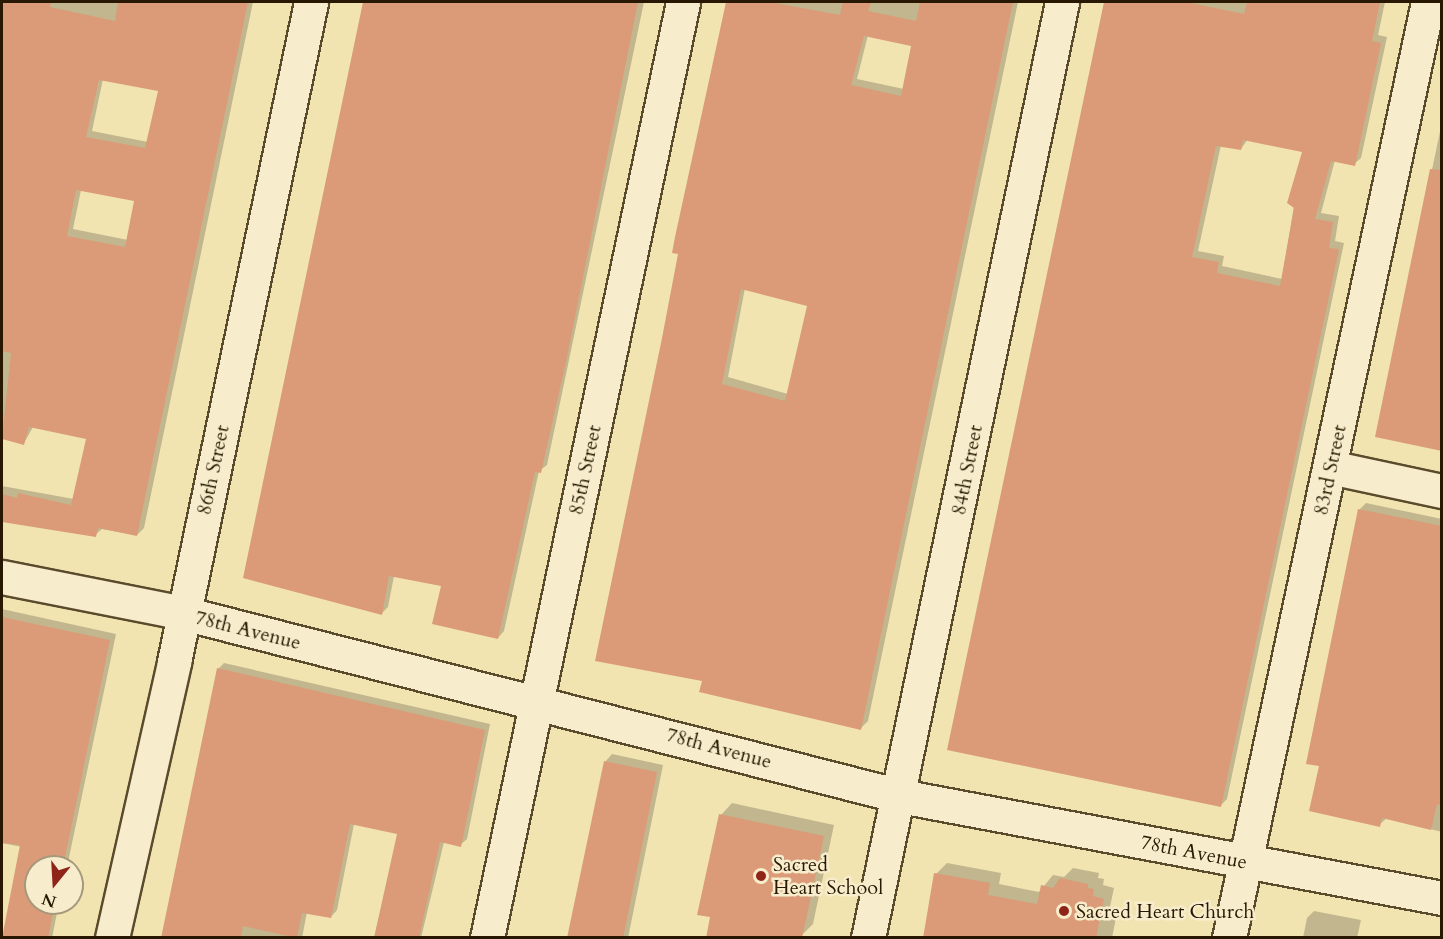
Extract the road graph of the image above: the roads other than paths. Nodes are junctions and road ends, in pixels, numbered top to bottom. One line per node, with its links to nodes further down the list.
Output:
1 (311, 2): 8 (street, 86th Street)
2 (683, 2): 9 (street, 85th Street)
3 (1062, 2): 10 (street, 84th Street)
4 (1428, 2): 5 (street, 83rd Street)
5 (1330, 467): 6 (street); 11 (street, 83rd Street)
6 (1442, 491)
7 (2, 577): 8 (street, 78th Avenue)
8 (183, 613): 9 (street, 78th Avenue); 13 (street, 86th Street)
9 (536, 701): 10 (street, 78th Avenue); 14 (street, 85th Street)
10 (900, 796): 11 (street, 78th Avenue); 15 (street, 84th Street)
11 (1245, 861): 12 (street, 78th Avenue); 16 (street, 83rd Street)
12 (1442, 898)
13 (112, 938)
14 (487, 938)
15 (868, 938)
16 (1229, 938)

